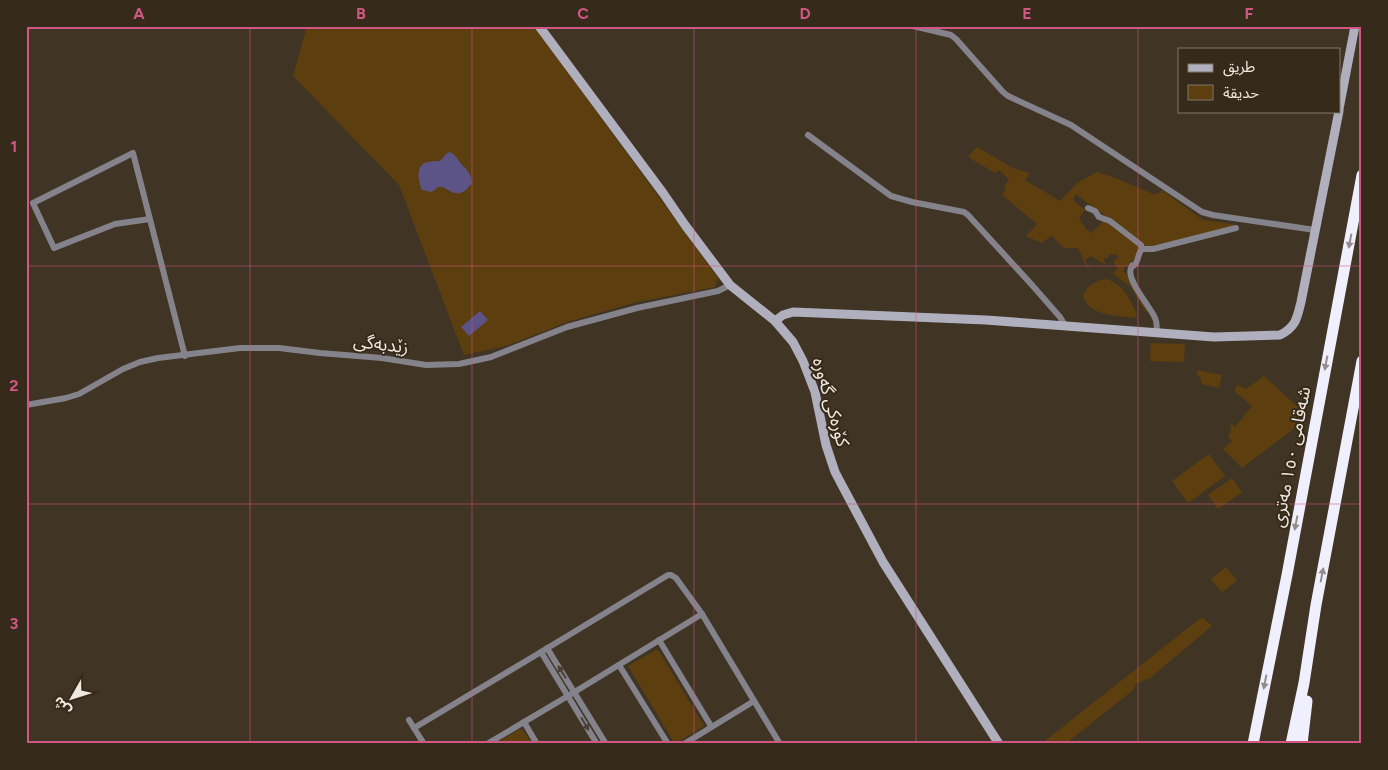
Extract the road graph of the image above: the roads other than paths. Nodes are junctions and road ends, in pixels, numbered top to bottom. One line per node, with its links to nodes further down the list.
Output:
1 (539, 26): 13 (street, کۆرەکی گەورە)
2 (913, 26): 11 (street)
3 (1355, 26): 4 (street)
4 (1340, 105)
5 (1339, 112): 11 (street)
6 (808, 135): 15 (street)
7 (1362, 176): 40 (highway, شەقامی ١٥٠ مەتری, one-way to 40)
8 (1088, 208): 12 (street)
9 (150, 220): 9 (street); 17 (street)
10 (1236, 228): 12 (street)
11 (1316, 230): 16 (street)
12 (1142, 249): 16 (street)
13 (730, 285): 14 (street, کۆرەکی گەورە); 17 (street, زێدبەگی)
14 (775, 321): 15 (street); 39 (street, کۆرەکی گەورە)
15 (1065, 325): 16 (street)
16 (1156, 333)
17 (185, 356): 19 (street, زێدبەگی)
18 (1362, 361): 20 (highway, one-way to 18)
19 (26, 404)
20 (1316, 605): 41 (highway); 42 (highway)
21 (702, 614): 22 (street); 23 (street); 26 (street)
22 (659, 640): 24 (street); 29 (street)
23 (544, 650): 25 (street); 30 (street)
24 (619, 664): 25 (street); 36 (street)
25 (571, 694): 28 (street); 34 (street, one-way to 34); 35 (street)
26 (754, 701): 29 (street); 38 (street)
27 (409, 720): 30 (street)
28 (524, 722): 32 (street); 33 (street)
29 (712, 726): 37 (street)
30 (414, 728): 31 (street)
31 (424, 744)
32 (487, 744)
33 (537, 744)
34 (597, 744)
35 (606, 744)
36 (668, 744)
37 (684, 744)
38 (780, 744)
39 (999, 744)
40 (1253, 744)
41 (1291, 744)
42 (1302, 744)

